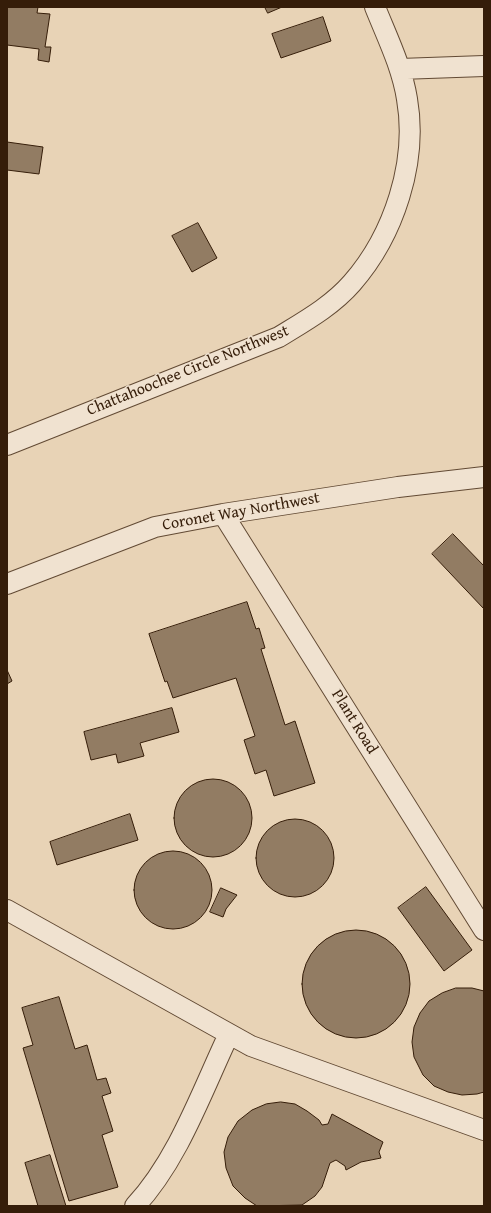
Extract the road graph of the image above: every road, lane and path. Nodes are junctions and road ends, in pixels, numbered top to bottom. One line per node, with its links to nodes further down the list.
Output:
1 (375, 7): 3 (street, Chattahoochee Circle Northwest)
2 (484, 66): 3 (street)
3 (400, 70): 4 (street, Chattahoochee Circle Northwest)
4 (7, 445)
5 (484, 477): 6 (street, Coronet Way Northwest)
6 (224, 514): 7 (street, Coronet Way Northwest); 9 (street, Plant Road)
7 (7, 584)
8 (7, 910): 10 (street)
9 (484, 930)
10 (229, 1034): 11 (street); 12 (street)
11 (484, 1130)
12 (135, 1206)

